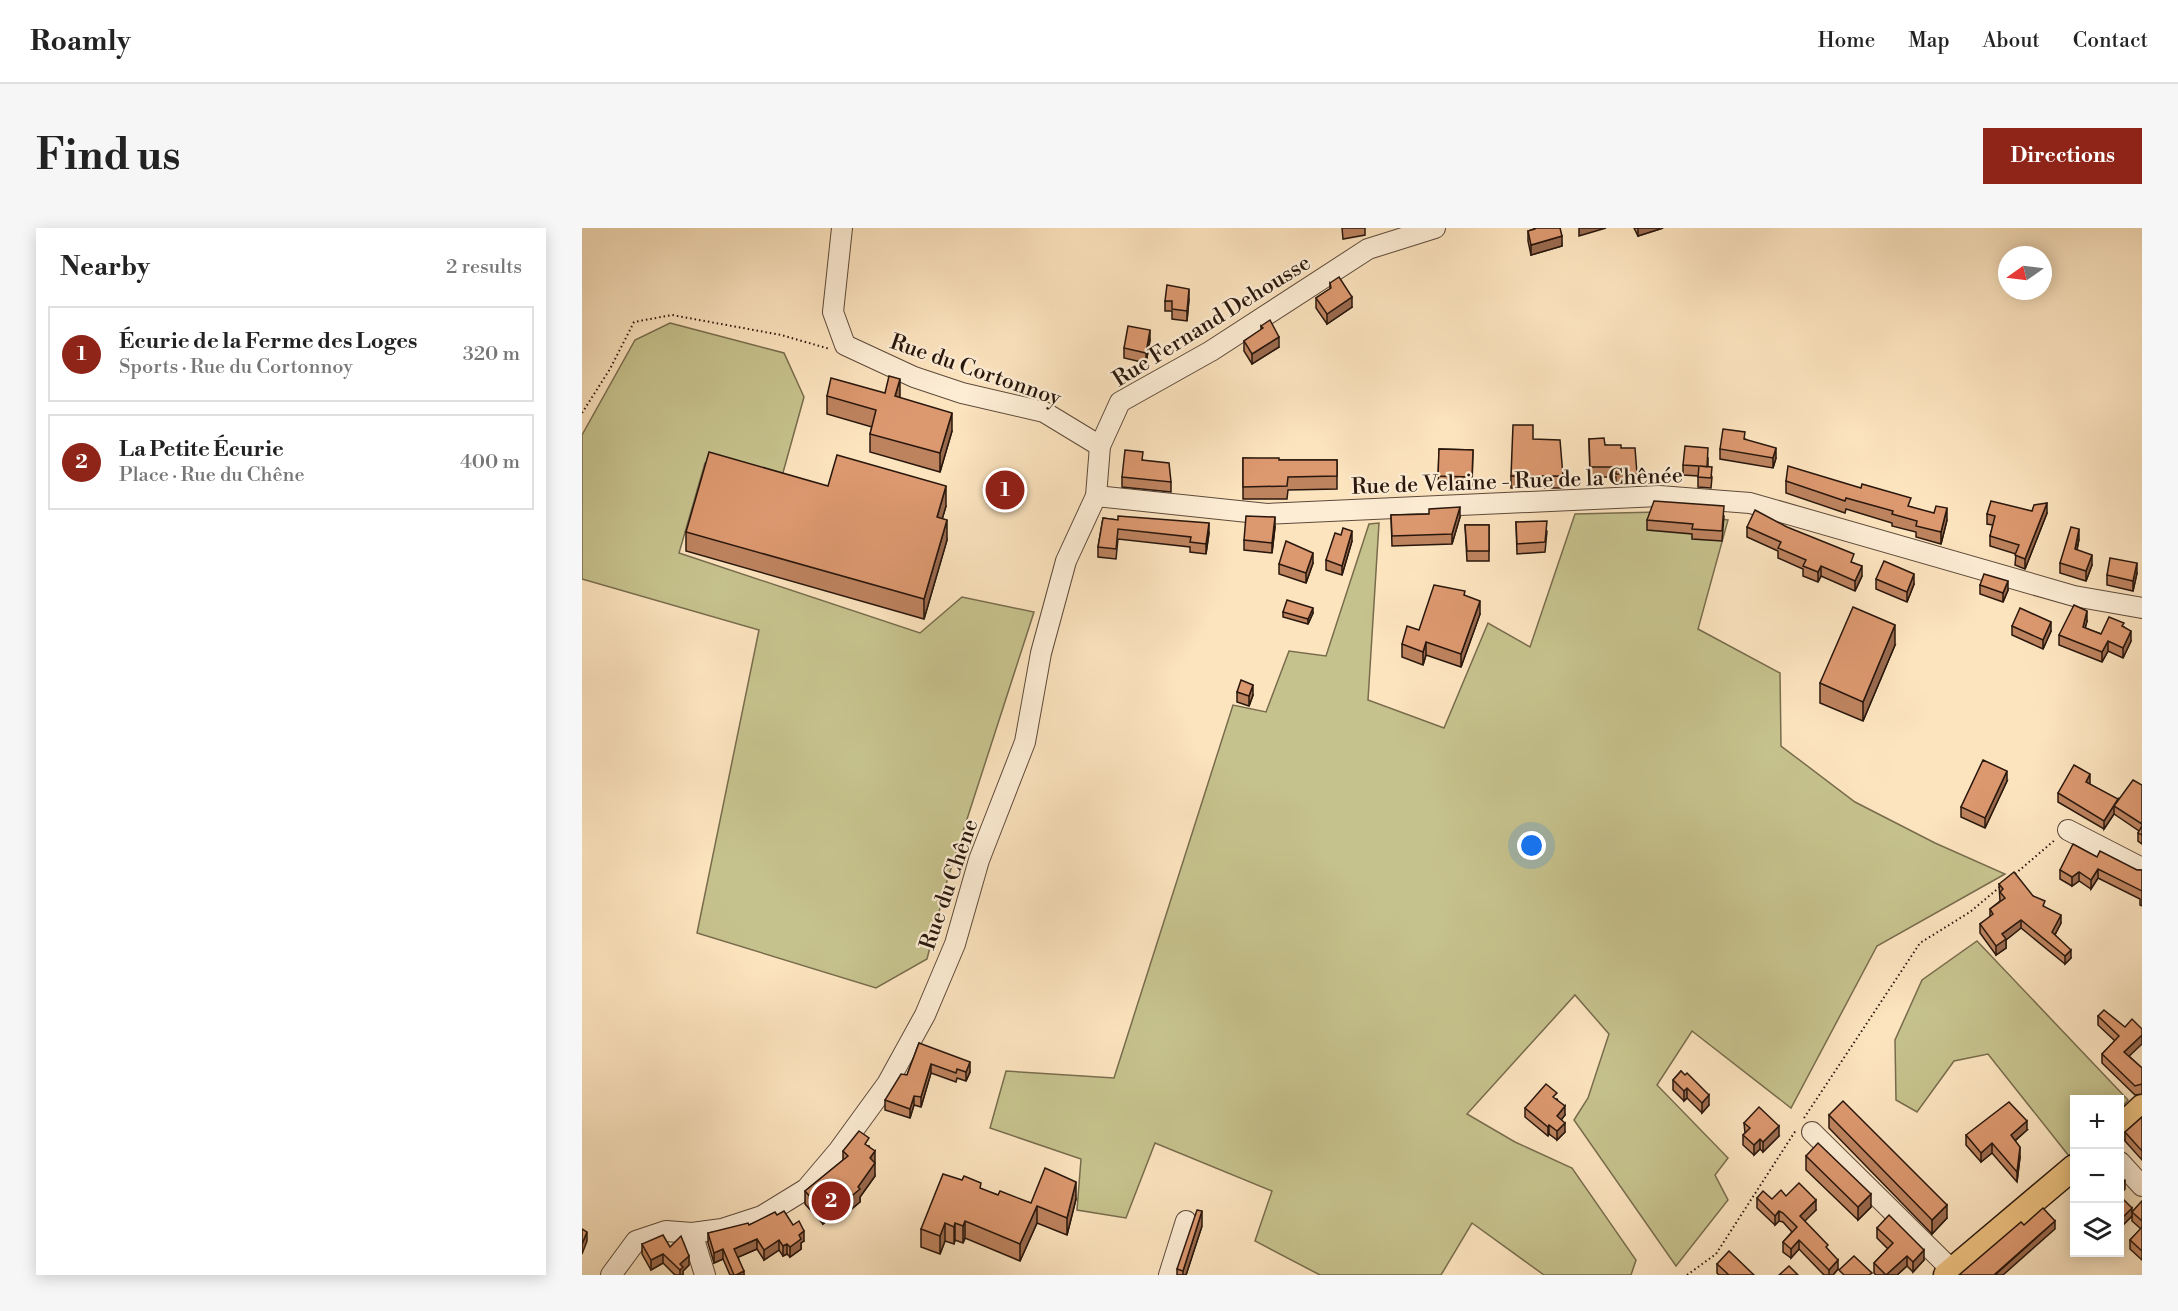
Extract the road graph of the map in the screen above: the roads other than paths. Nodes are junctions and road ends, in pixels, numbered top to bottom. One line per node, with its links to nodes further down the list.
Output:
1 (842, 228): 3 (street, Rue du Cortonnoy)
2 (1435, 228): 3 (street, Rue Fernand Dehousse)
3 (1100, 446): 4 (street, Rue du Chêne)
4 (1096, 496): 5 (street, Rue de Velaine - Rue de la Chênée); 15 (street, Rue du Chêne)
5 (2142, 608)
6 (2068, 830): 7 (street)
7 (2142, 868)
8 (2142, 1107): 9 (main road)
9 (2124, 1124)
10 (1804, 1127): 16 (street)
11 (2124, 1166): 13 (street)
12 (2070, 1170): 16 (main road)
13 (2142, 1186)
14 (1186, 1221): 19 (street)
15 (692, 1233): 17 (street, Rue du Chêne); 18 (street)
16 (1949, 1273)
17 (611, 1275)
18 (705, 1275)
19 (1170, 1275)

